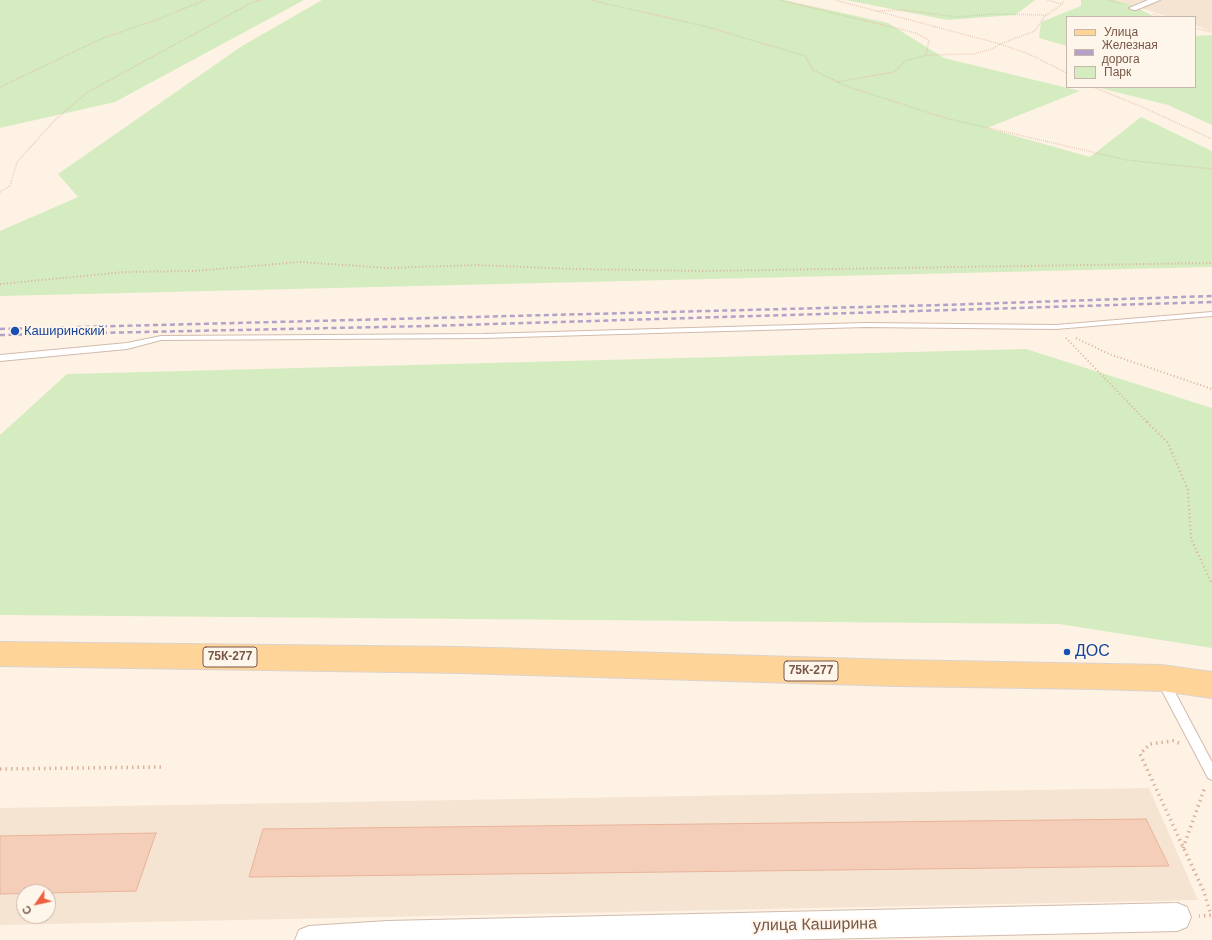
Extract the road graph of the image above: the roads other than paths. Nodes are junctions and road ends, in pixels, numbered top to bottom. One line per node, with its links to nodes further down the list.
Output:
1 (1156, 0): 2 (street)
2 (1133, 8)
3 (1212, 314): 4 (lane)
4 (0, 358)
5 (0, 654): 6 (main road, 75К-277)
6 (1162, 678): 7 (main road, 75К-277); 8 (lane)
7 (1212, 685)
8 (1211, 773)
9 (1177, 918): 10 (street, улица Каширина)
10 (386, 937): 11 (street, улица Каширина)
11 (309, 940)

